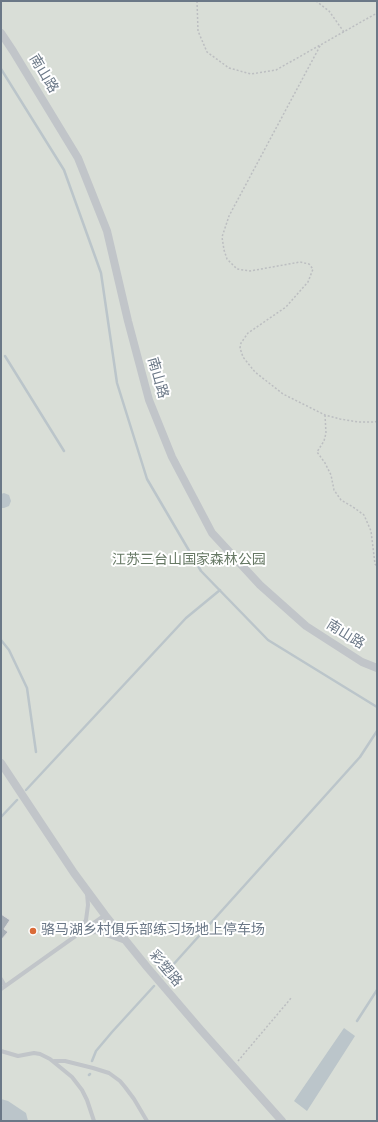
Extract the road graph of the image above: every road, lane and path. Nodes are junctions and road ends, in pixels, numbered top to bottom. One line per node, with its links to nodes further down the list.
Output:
1 (197, 1): 6 (path)
2 (316, 1): 4 (path)
3 (377, 13): 4 (path)
4 (344, 32): 6 (path)
5 (1, 33): 10 (street, 南山路)
6 (320, 46): 7 (path)
7 (325, 415): 8 (path); 9 (path)
8 (377, 421)
9 (377, 566)
10 (377, 668)
11 (1, 764): 12 (street, 彩塑路)
12 (87, 891): 13 (street, 彩塑路); 14 (lane)
13 (104, 915): 14 (lane); 15 (street, 彩塑路)
14 (76, 936): 15 (lane); 17 (lane)
15 (127, 942): 22 (street, 彩塑路)
16 (1, 979): 17 (lane)
17 (5, 986): 18 (lane)
18 (1, 989)
19 (292, 997): 22 (path)
20 (1, 1051): 21 (lane)
21 (53, 1061): 23 (lane); 24 (lane)
22 (233, 1067): 25 (street, 彩塑路)
23 (94, 1121)
24 (147, 1121)
25 (282, 1121)

